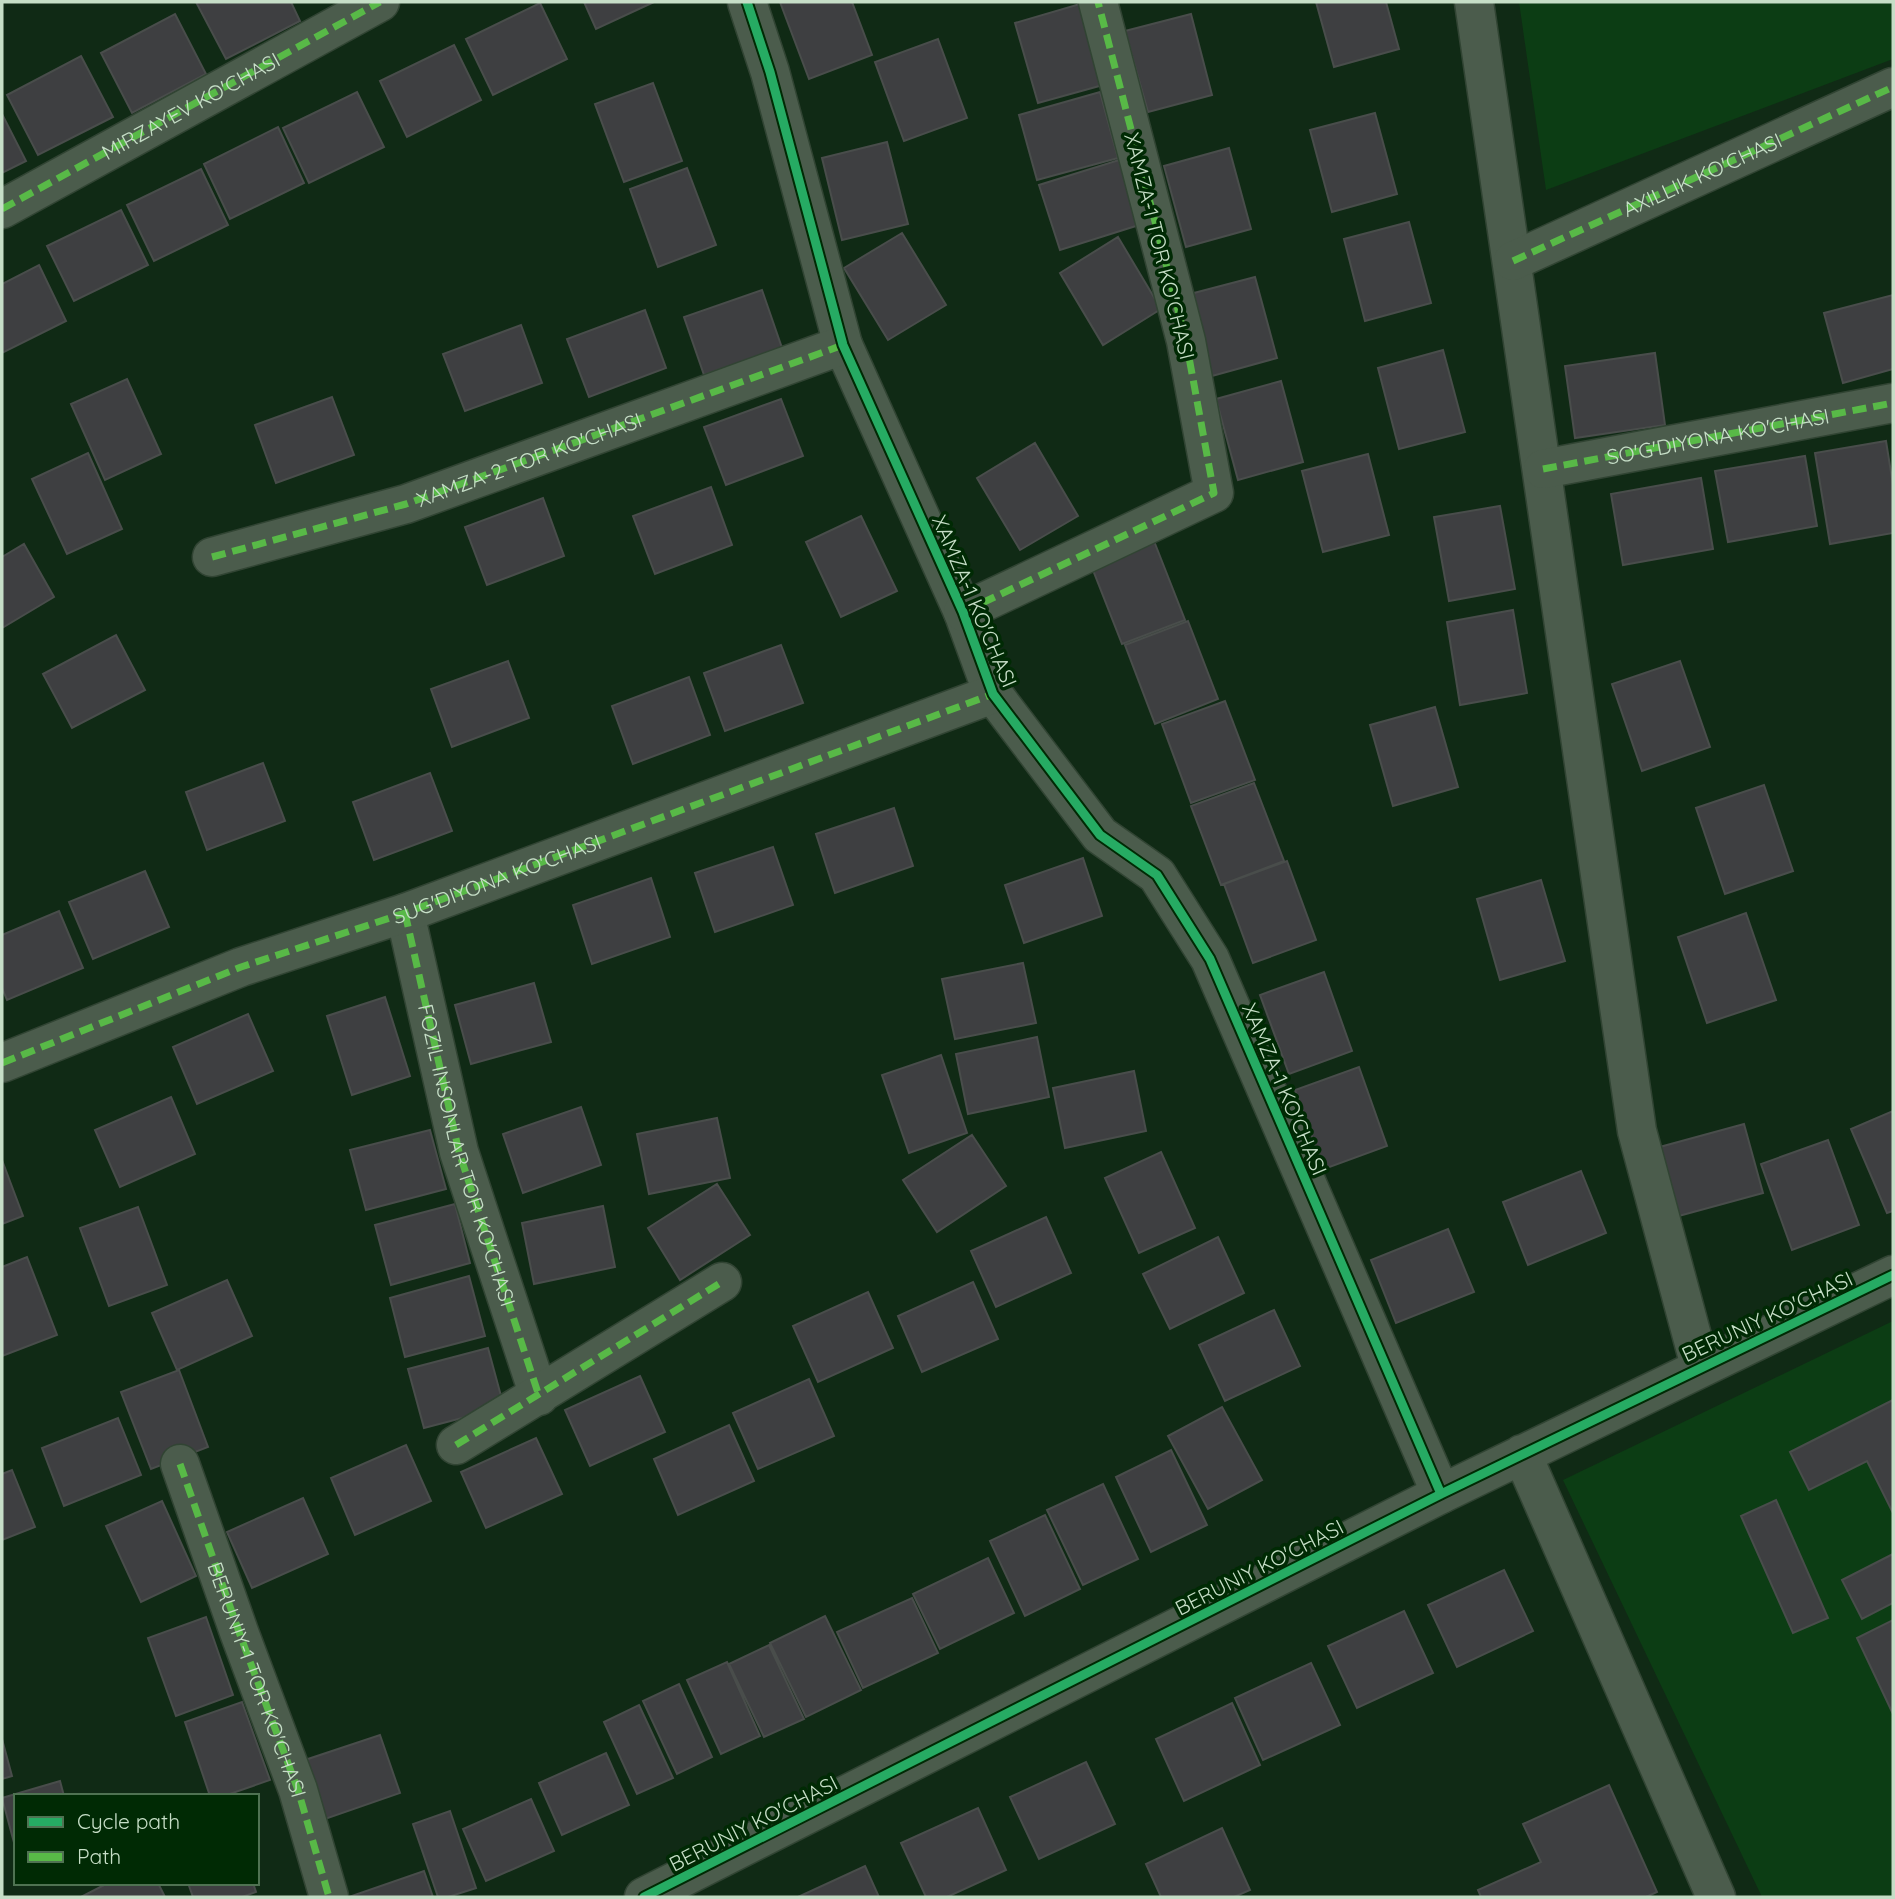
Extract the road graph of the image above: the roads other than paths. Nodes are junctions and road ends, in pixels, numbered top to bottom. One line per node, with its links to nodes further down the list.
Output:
1 (380, 2): 6 (street, MIRZAYEV KO'CHASI)
2 (747, 2): 8 (street, XAMZA-1 KO'CHASI)
3 (1098, 2): 12 (street, XAMZA-1 TOR KO'CHASI)
4 (1474, 2): 7 (street)
5 (1893, 87): 7 (street, AXILLIK KO'CHASI)
6 (2, 209)
7 (1513, 261): 10 (street)
8 (843, 345): 11 (street, XAMZA-2 TOR KO'CHASI); 12 (street, XAMZA-1 KO'CHASI)
9 (1893, 403): 10 (street, SO'G'DIYONA KO'CHASI)
10 (1543, 469): 18 (street)
11 (212, 557)
12 (963, 612): 13 (street, XAMZA-1 KO'CHASI)
13 (993, 694): 14 (street, SUG'DIYONA KO'CHASI); 23 (street, XAMZA-1 KO'CHASI)
14 (405, 913): 15 (street, SUG'DIYONA KO'CHASI); 19 (street, FOZIL INSONLAR TOR KO'CHASI)
15 (2, 1063)
16 (1893, 1275): 18 (street, BERUNIY KO'CHASI)
17 (722, 1282): 19 (street)
18 (1700, 1367): 21 (street, BERUNIY KO'CHASI)
19 (539, 1396): 20 (street)
20 (456, 1445)
21 (1522, 1454): 23 (street, BERUNIY KO'CHASI); 26 (street)
22 (180, 1464): 24 (street, BERUNIY-1 TOR KO'CHASI)
23 (1441, 1494): 25 (street, BERUNIY KO'CHASI)
24 (329, 1897)
25 (644, 1897)
26 (1716, 1897)

